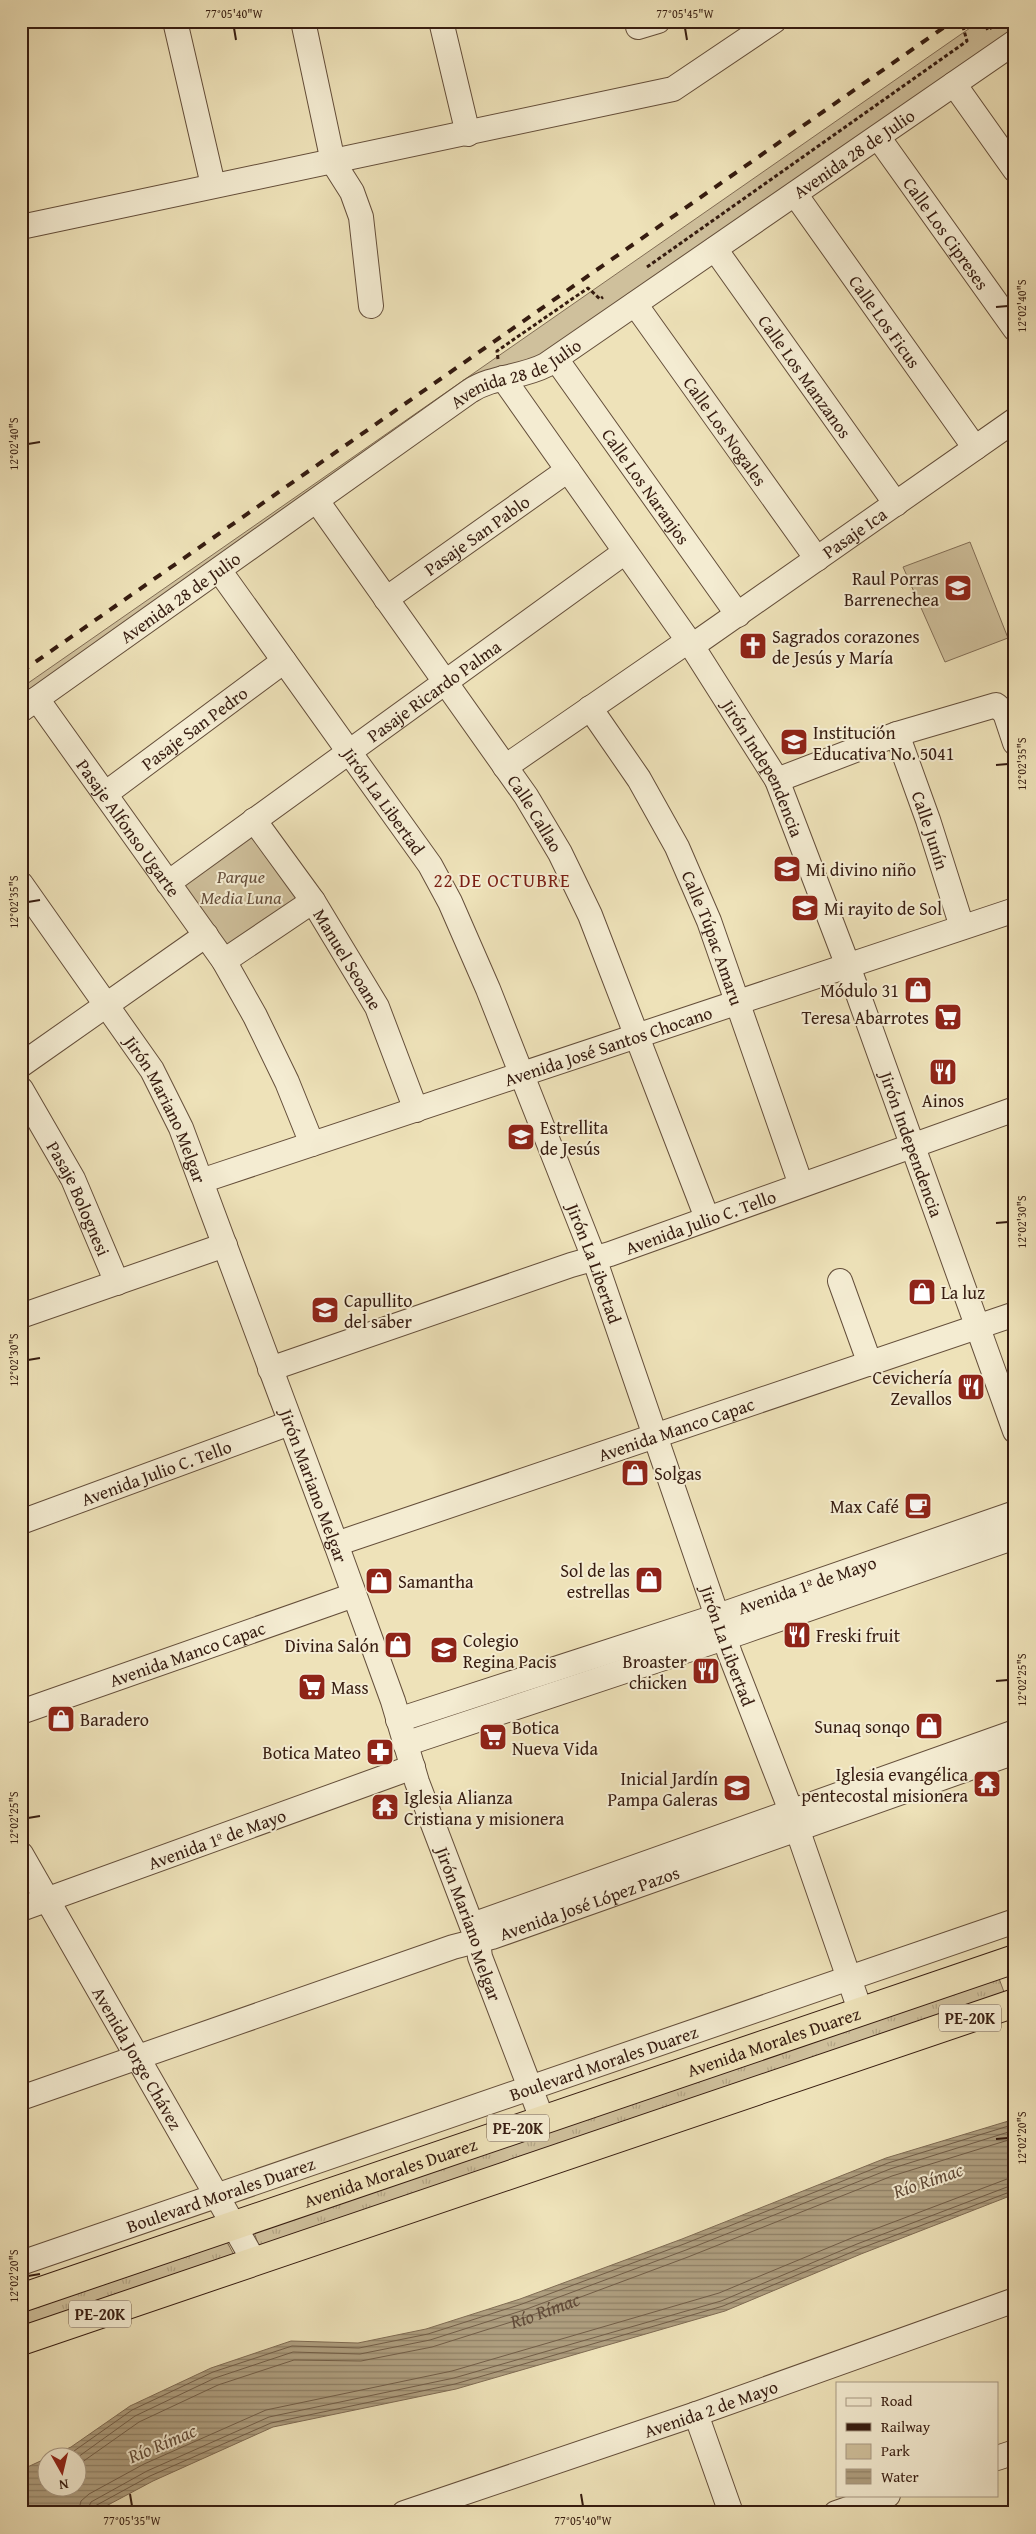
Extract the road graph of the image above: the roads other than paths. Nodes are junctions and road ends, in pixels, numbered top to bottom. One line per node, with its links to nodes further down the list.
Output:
1 (175, 21): 11 (street)
2 (303, 21): 9 (street)
3 (441, 21): 7 (street)
4 (769, 23): 7 (street)
5 (1015, 42): 6 (street, Avenida 28 de Julio)
6 (954, 84): 8 (street, Avenida 28 de Julio); 10 (street)
7 (468, 134): 9 (street)
8 (878, 136): 12 (street, Avenida 28 de Julio); 17 (street, Calle Los Cipreses)
9 (333, 162): 11 (street); 16 (street)
10 (1015, 170)
11 (213, 185): 13 (street)
12 (795, 194): 14 (street, Avenida 28 de Julio); 21 (street, Calle Los Ficus)
13 (21, 227)
14 (715, 249): 15 (street, Avenida 28 de Julio); 24 (street, Calle Los Manzanos)
15 (635, 304): 18 (street, Avenida 28 de Julio); 26 (street, Calle Los Nogales)
16 (371, 306)
17 (1015, 330)
18 (556, 358): 19 (street, Avenida 28 de Julio); 29 (street, Calle Los Naranjos)
19 (502, 373): 22 (street, Jirón Independencia); 23 (street, Avenida 28 de Julio)
20 (1015, 420): 21 (street, Pasaje Ica)
21 (975, 448): 24 (street, Pasaje Ica)
22 (568, 470): 25 (street, Jirón Independencia); 28 (street, Pasaje San Pablo)
23 (317, 501): 27 (street, Avenida 28 de Julio); 28 (street, Calle Callao)
24 (896, 504): 26 (street, Pasaje Ica)
25 (625, 552): 30 (street, Jirón Independencia); 32 (street, Pasaje Ricardo Palma)
26 (817, 559): 29 (street, Pasaje Ica)
27 (219, 570): 31 (street, Jirón La Libertad); 33 (street, Avenida 28 de Julio)
28 (386, 599): 32 (street, Calle Callao)
29 (738, 615): 30 (street, Pasaje Ica)
30 (690, 644): 34 (street, Pasaje Ica); 39 (street, Jirón Independencia)
31 (284, 661): 37 (street, Jirón La Libertad); 40 (street, Pasaje San Pedro)
32 (445, 682): 37 (street, Pasaje Ricardo Palma); 38 (street, Calle Callao)
33 (29, 705): 40 (street, Pasaje Alfonso Ugarte)
34 (590, 708): 38 (street, Pasaje Ica); 50 (street, Calle Túpac Amaru)
35 (897, 734): 36 (street); 39 (street); 46 (street, Calle Junín)
36 (1015, 743)
37 (348, 750): 41 (street, Pasaje Ricardo Palma); 54 (street, Jirón La Libertad)
38 (505, 767): 52 (street, Calle Callao)
39 (777, 780): 49 (street, Jirón Independencia)
40 (106, 794): 42 (street, Pasaje Alfonso Ugarte)
41 (254, 820): 42 (street, Pasaje Ricardo Palma); 44 (street, Manuel Seoane)
42 (168, 883): 47 (street, Pasaje Alfonso Ugarte)
43 (21, 884): 51 (street, Jirón Mariano Melgar)
44 (313, 901): 48 (street); 57 (street, Manuel Seoane)
45 (1015, 910): 46 (street, Avenida José Santos Chocano)
46 (962, 927): 49 (street, Avenida José Santos Chocano)
47 (206, 935): 48 (street, Pasaje Alfonso Ugarte); 51 (street)
48 (224, 961): 58 (street, Pasaje Alfonso Ugarte)
49 (848, 966): 50 (street, Avenida José Santos Chocano); 59 (street, Jirón Independencia)
50 (738, 1002): 52 (street, Avenida José Santos Chocano); 61 (street, Calle Túpac Amaru)
51 (108, 1005): 53 (street); 60 (street, Jirón Mariano Melgar)
52 (638, 1036): 54 (street, Avenida José Santos Chocano); 62 (street, Calle Callao)
53 (21, 1065)
54 (521, 1074): 57 (street, Avenida José Santos Chocano); 64 (street, Jirón La Libertad)
55 (21, 1089): 66 (street, Pasaje Bolognesi)
56 (1015, 1109): 59 (street, Avenida Julio C. Tello)
57 (416, 1110): 58 (street, Avenida José Santos Chocano)
58 (312, 1144): 60 (street, Avenida José Santos Chocano)
59 (912, 1145): 61 (street, Avenida Julio C. Tello); 69 (street, Jirón Independencia)
60 (201, 1181): 63 (street, Jirón Mariano Melgar)
61 (801, 1185): 62 (street, Avenida Julio C. Tello)
62 (707, 1218): 64 (street, Avenida Julio C. Tello)
63 (225, 1245): 66 (street); 71 (street, Jirón Mariano Melgar)
64 (594, 1258): 71 (street, Avenida Julio C. Tello); 74 (street, Jirón La Libertad)
65 (840, 1281): 70 (street)
66 (117, 1283): 68 (street)
67 (1015, 1314): 69 (street, Avenida Manco Capac)
68 (21, 1316)
69 (977, 1327): 70 (street, Avenida Manco Capac); 73 (street, Jirón Independencia)
70 (870, 1364): 74 (street, Avenida Manco Capac)
71 (270, 1369): 72 (street, Jirón Mariano Melgar)
72 (290, 1423): 76 (street, Avenida Julio C. Tello); 78 (street, Jirón Mariano Melgar)
73 (1015, 1431)
74 (655, 1438): 78 (street, Avenida Manco Capac); 80 (street, Jirón La Libertad)
75 (1015, 1513): 80 (street, Avenida 1º de Mayo)
76 (21, 1522)
77 (1015, 1536): 80 (street, Avenida 1º de Mayo)
78 (336, 1544): 79 (street, Jirón Mariano Melgar)
79 (354, 1595): 81 (street, Avenida Manco Capac); 82 (street, Jirón Mariano Melgar)
80 (721, 1627): 82 (street, Avenida 1º de Mayo); 84 (street, Avenida 1º de Mayo); 87 (street, Jirón La Libertad)
81 (21, 1712)
82 (398, 1720): 84 (street, Jirón Mariano Melgar)
83 (1015, 1732): 87 (street, Avenida José López Pazos)
84 (405, 1744): 86 (street, Jirón Mariano Melgar)
85 (1015, 1752): 87 (street, Avenida José López Pazos)
86 (413, 1767): 89 (street, Avenida 1º de Mayo); 92 (street, Jirón Mariano Melgar)
87 (794, 1820): 92 (street, Avenida José López Pazos); 94 (street, Jirón La Libertad)
88 (21, 1854): 89 (street, Avenida Jorge Chávez)
89 (47, 1901): 90 (street, Avenida 1º de Mayo); 97 (street, Avenida Jorge Chávez)
90 (21, 1909)
91 (1015, 1921): 94 (street, Boulevard Morales Duarez)
92 (475, 1933): 97 (street, Avenida José López Pazos); 98 (street, Jirón Mariano Melgar)
93 (1015, 1958): 96 (highway, Avenida Morales Duarez / PE-20K)
94 (849, 1978): 96 (street, Jirón La Libertad); 98 (street, Boulevard Morales Duarez)
95 (1015, 2004): 103 (highway, PE-20K)
96 (860, 2010): 100 (highway, Avenida Morales Duarez / PE-20K)
97 (139, 2057): 99 (street, Avenida José López Pazos); 101 (street, Avenida Jorge Chávez)
98 (530, 2087): 100 (street, Jirón Mariano Melgar); 101 (street, Boulevard Morales Duarez)
99 (21, 2098)
100 (542, 2119): 102 (highway, Avenida Morales Duarez / PE-20K)
101 (217, 2195): 102 (street, Avenida Jorge Chávez); 104 (street, Boulevard Morales Duarez)
102 (234, 2225): 103 (street, Avenida Jorge Chávez); 105 (highway, Avenida Morales Duarez / PE-20K)
103 (254, 2261): 107 (highway, PE-20K)
104 (21, 2263)
105 (21, 2298)
106 (1015, 2300): 108 (street, Avenida 2 de Mayo)
107 (21, 2341)
108 (696, 2414): 112 (street, Avenida 2 de Mayo); 113 (street)
109 (1015, 2452): 110 (street)
110 (998, 2458)
111 (885, 2496): 114 (street)
112 (404, 2513)
113 (731, 2513)
114 (836, 2513)

